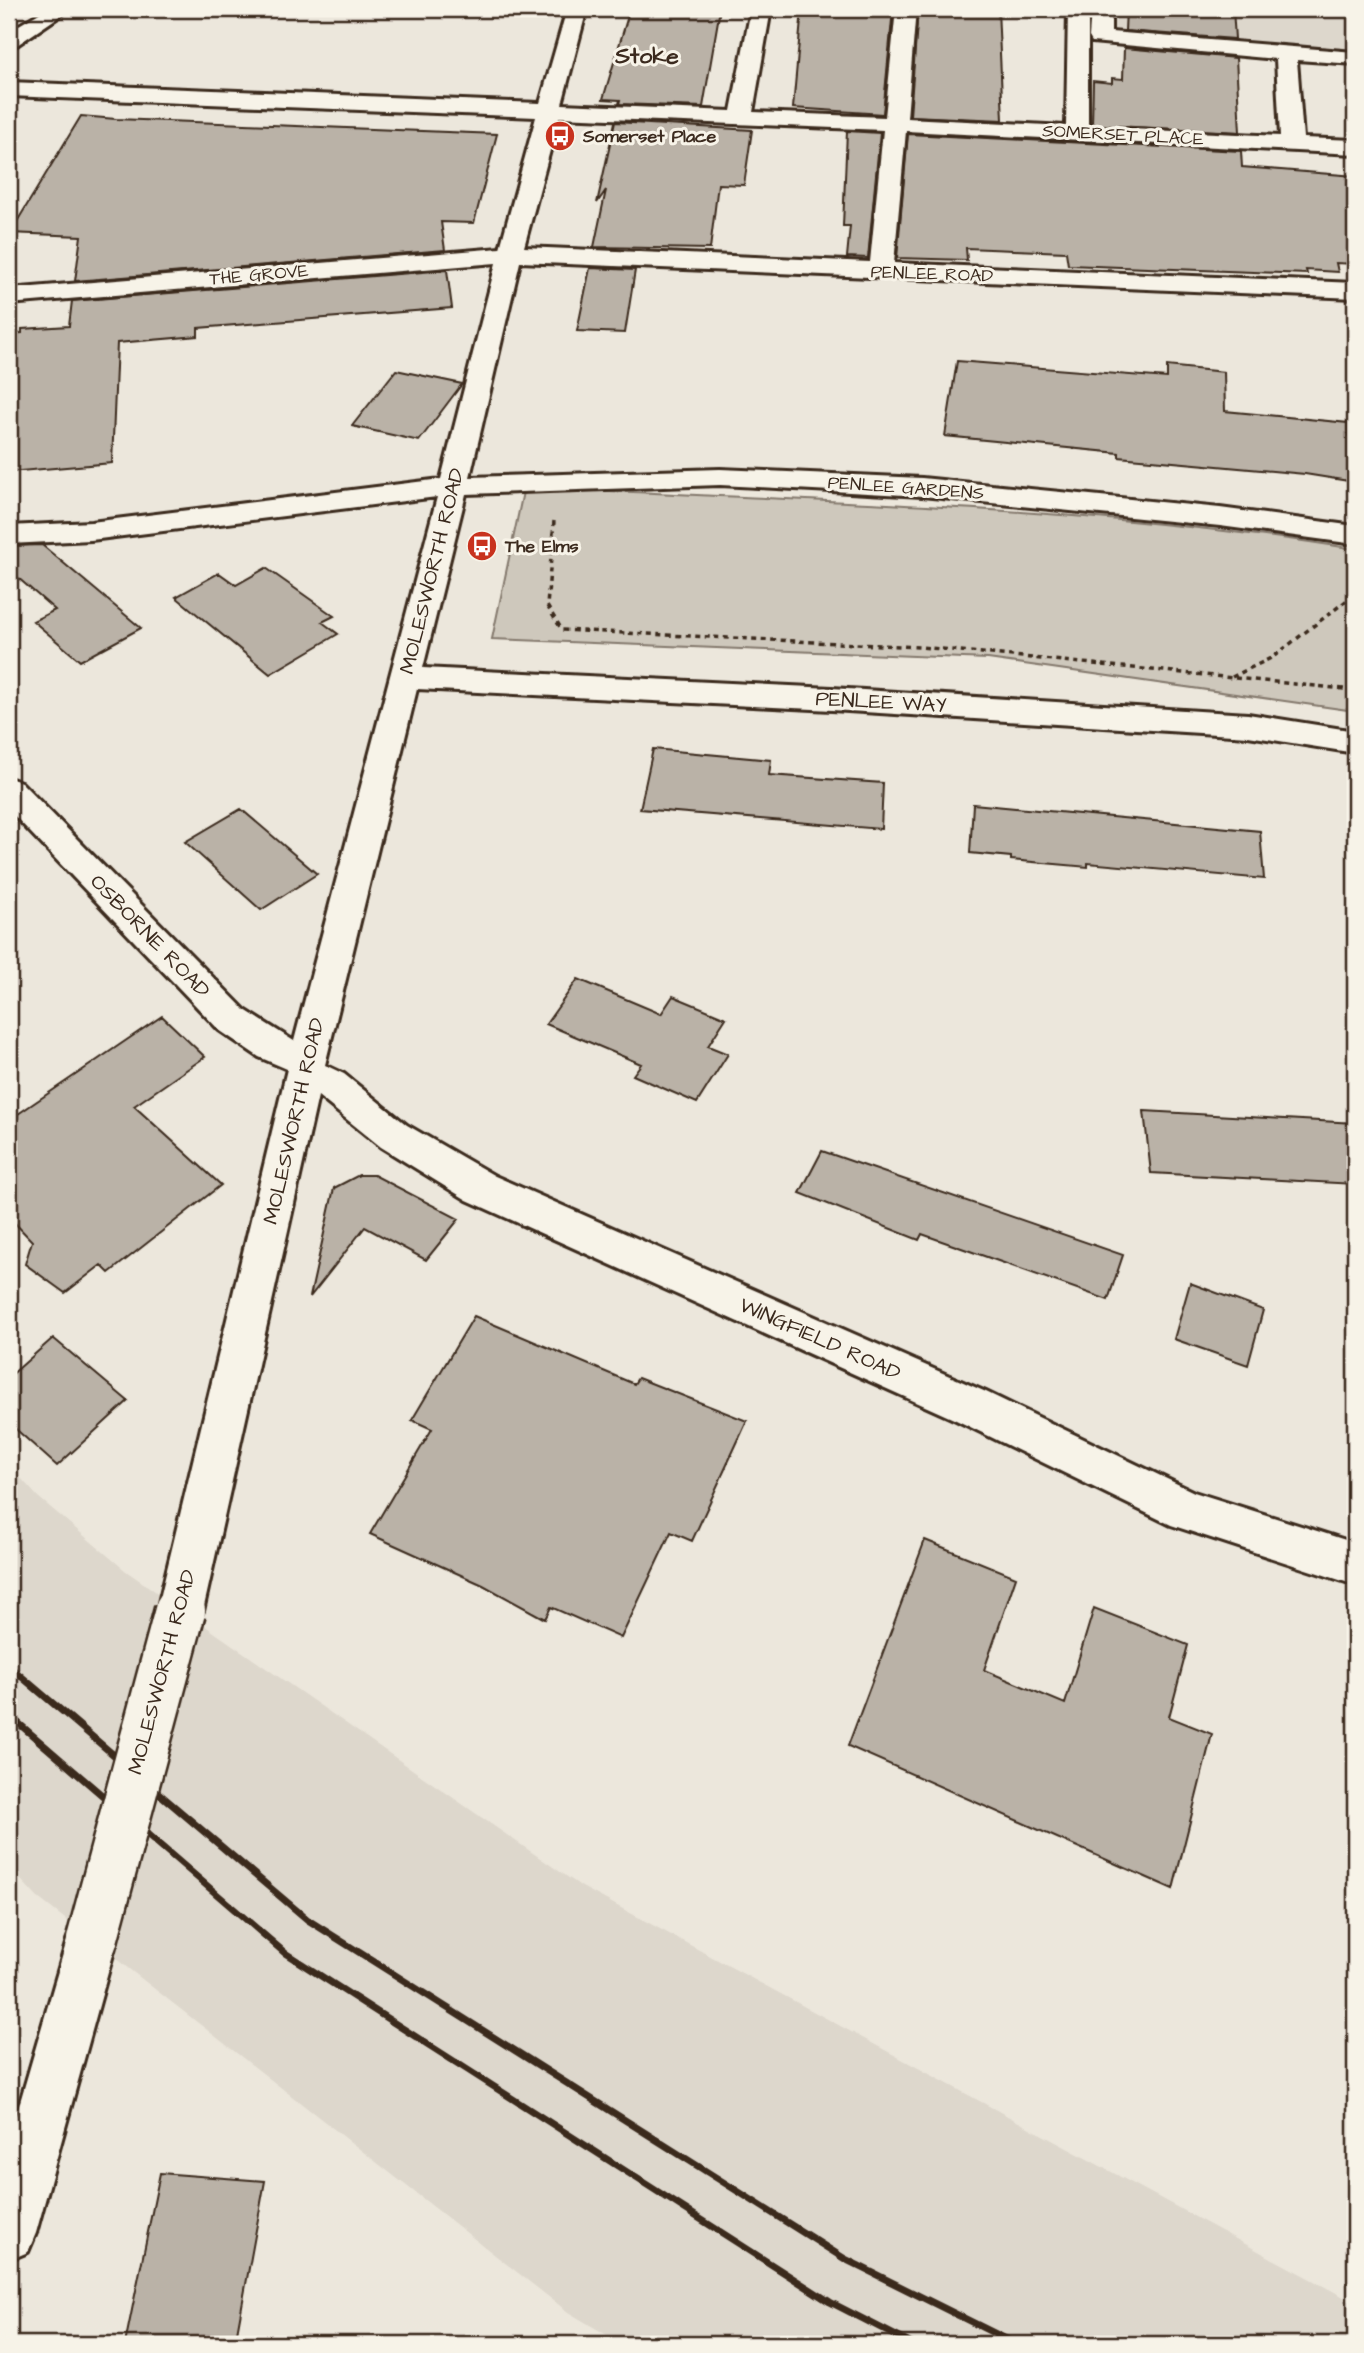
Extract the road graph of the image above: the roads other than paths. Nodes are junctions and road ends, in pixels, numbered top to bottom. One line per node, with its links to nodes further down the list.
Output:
1 (60, 9): 8 (street)
2 (577, 9): 13 (street, MOLESWORTH ROAD)
3 (761, 9): 14 (street)
4 (906, 9): 15 (street)
5 (1078, 9): 16 (street)
6 (1101, 9): 10 (street)
7 (20, 14): 8 (street)
8 (41, 21): 9 (street)
9 (9, 40)
10 (1286, 53): 11 (street); 17 (street)
11 (1355, 58)
12 (9, 89): 13 (street, SOMERSET PLACE)
13 (549, 110): 14 (street, SOMERSET PLACE); 19 (street, MOLESWORTH ROAD)
14 (741, 118): 15 (street, SOMERSET PLACE)
15 (894, 124): 16 (street, SOMERSET PLACE); 20 (street)
16 (1077, 133): 17 (street, SOMERSET PLACE)
17 (1292, 144): 18 (street, SOMERSET PLACE)
18 (1355, 147)
19 (510, 254): 20 (street, PENLEE ROAD); 22 (street, THE GROVE); 23 (street, MOLESWORTH ROAD)
20 (881, 272): 21 (street, PENLEE ROAD)
21 (1355, 291)
22 (9, 296)
23 (454, 486): 24 (street); 25 (street, PENLEE GARDENS); 26 (street, MOLESWORTH ROAD)
24 (9, 535)
25 (1355, 535)
26 (406, 678): 27 (street, PENLEE WAY); 29 (street, MOLESWORTH ROAD)
27 (1355, 742)
28 (9, 790): 29 (street, OSBORNE ROAD)
29 (306, 1067): 30 (street, WINGFIELD ROAD); 31 (street, MOLESWORTH ROAD, bridge)
30 (1355, 1564)
31 (9, 2233)

